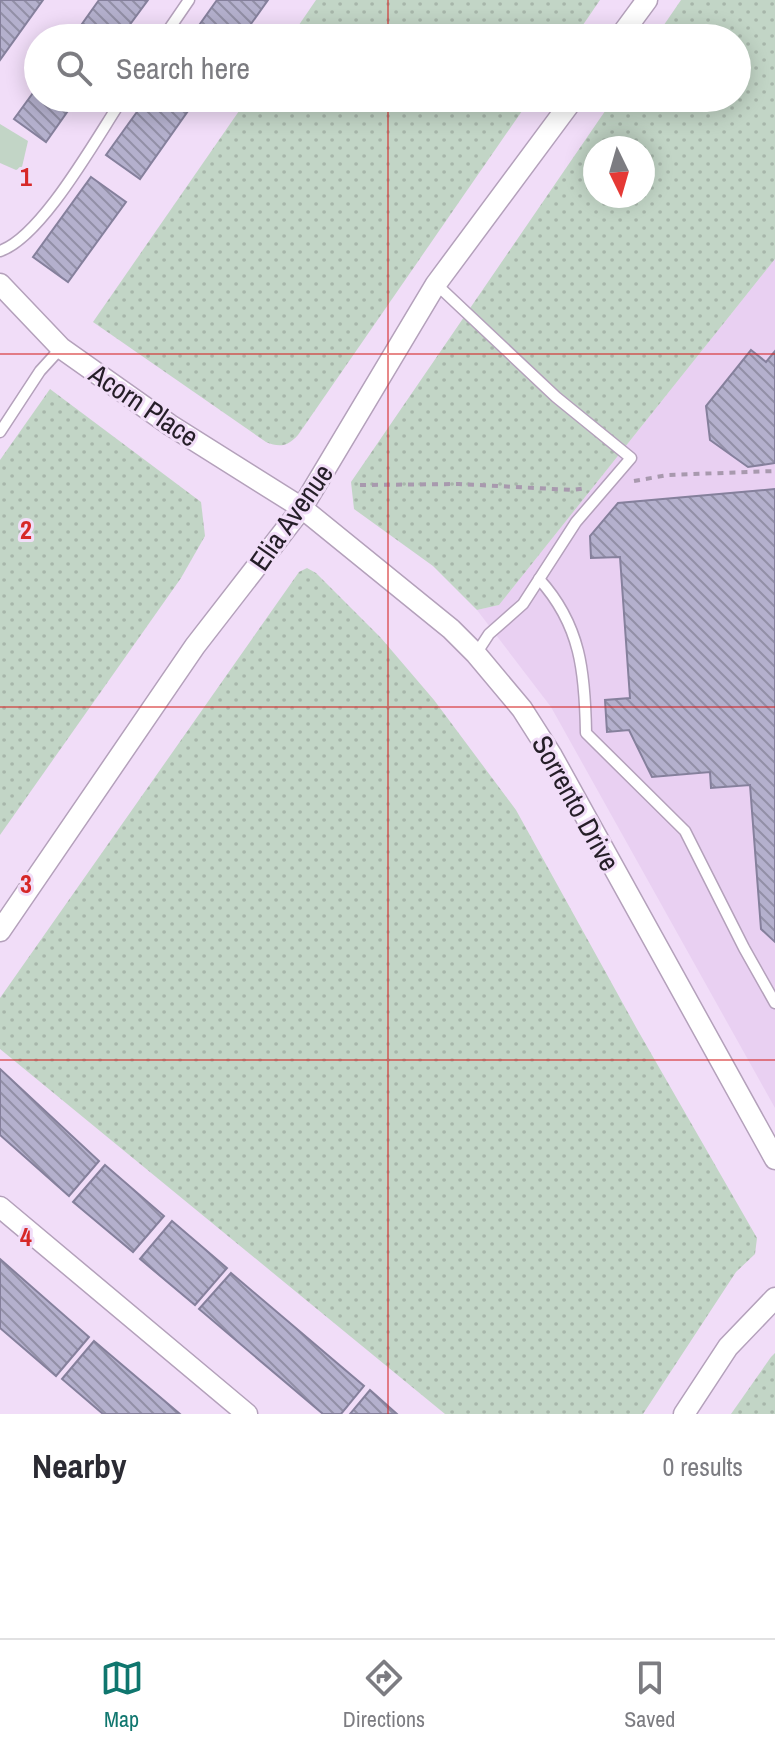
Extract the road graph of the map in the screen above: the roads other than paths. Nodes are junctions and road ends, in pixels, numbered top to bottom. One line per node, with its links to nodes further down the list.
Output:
1 (189, 0): 3 (lane)
2 (647, 0): 4 (street)
3 (173, 24)
4 (629, 24)
5 (114, 112): 7 (lane)
6 (564, 112): 9 (street, Elia Avenue)
7 (0, 251)
8 (0, 284): 10 (street, Acorn Place)
9 (436, 284): 12 (street, Elia Avenue); 13 (lane)
10 (61, 348): 11 (lane); 12 (street, Acorn Place)
11 (0, 432)
12 (302, 508): 14 (street, Sorrento Drive); 15 (street, Elia Avenue)
13 (539, 579): 14 (lane); 16 (lane)
14 (476, 654): 17 (street, Sorrento Drive)
15 (0, 931)
16 (775, 1003)
17 (775, 1159)
18 (0, 1207): 20 (street)
19 (775, 1298): 21 (street)
20 (247, 1414)
21 (684, 1414)

